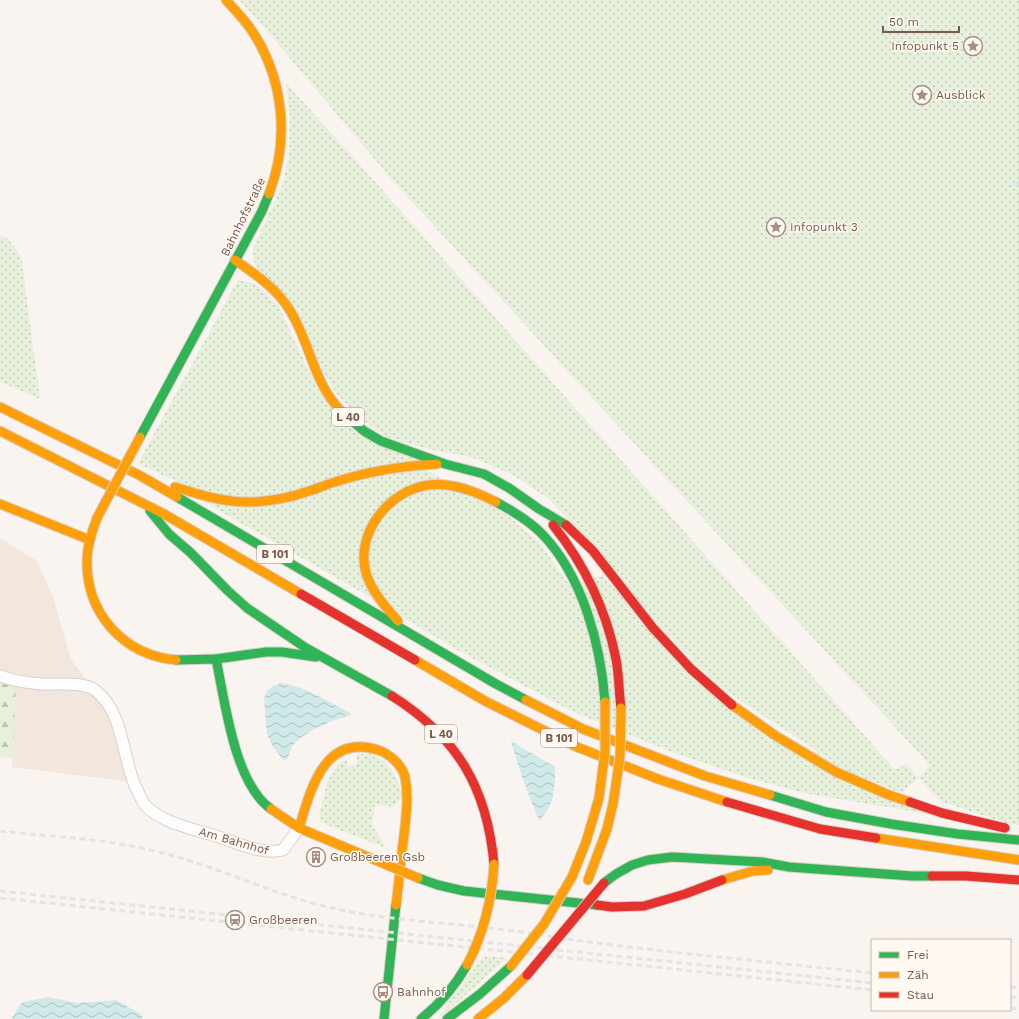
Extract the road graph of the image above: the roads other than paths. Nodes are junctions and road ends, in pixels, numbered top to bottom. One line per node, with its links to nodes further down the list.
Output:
1 (226, 0): 2 (main road, Bahnhofstraße / L 40)
2 (236, 260): 5 (main road, L 40); 10 (main road, Bahnhofstraße / L 40, bridge)
3 (0, 407): 6 (main road, B 101)
4 (0, 431): 7 (main road, B 101)
5 (445, 464): 6 (main road); 9 (main road, L 40)
6 (139, 475): 11 (main road, B 101)
7 (143, 503): 12 (main road); 18 (main road, B 101)
8 (0, 504): 10 (main road)
9 (539, 509): 16 (main road); 21 (main road, L 40, bridge)
10 (90, 540): 13 (main road, L 40)
11 (410, 634): 17 (main road, B 101); 24 (main road, bridge)
12 (320, 656): 13 (main road, L 40); 23 (main road, L 40, bridge)
13 (216, 659): 15 (main road)
14 (0, 676): 15 (street, Am Bahnhof)
15 (299, 828): 19 (main road, bridge); 22 (main road, Am Bahnhof)
16 (1019, 832)
17 (1019, 840)
18 (1019, 860)
19 (789, 867): 20 (main road); 21 (main road, bridge)
20 (1019, 880)
21 (570, 921): 25 (main road, L 40, bridge)
22 (384, 1019)
23 (421, 1019)
24 (447, 1019)
25 (478, 1019)

